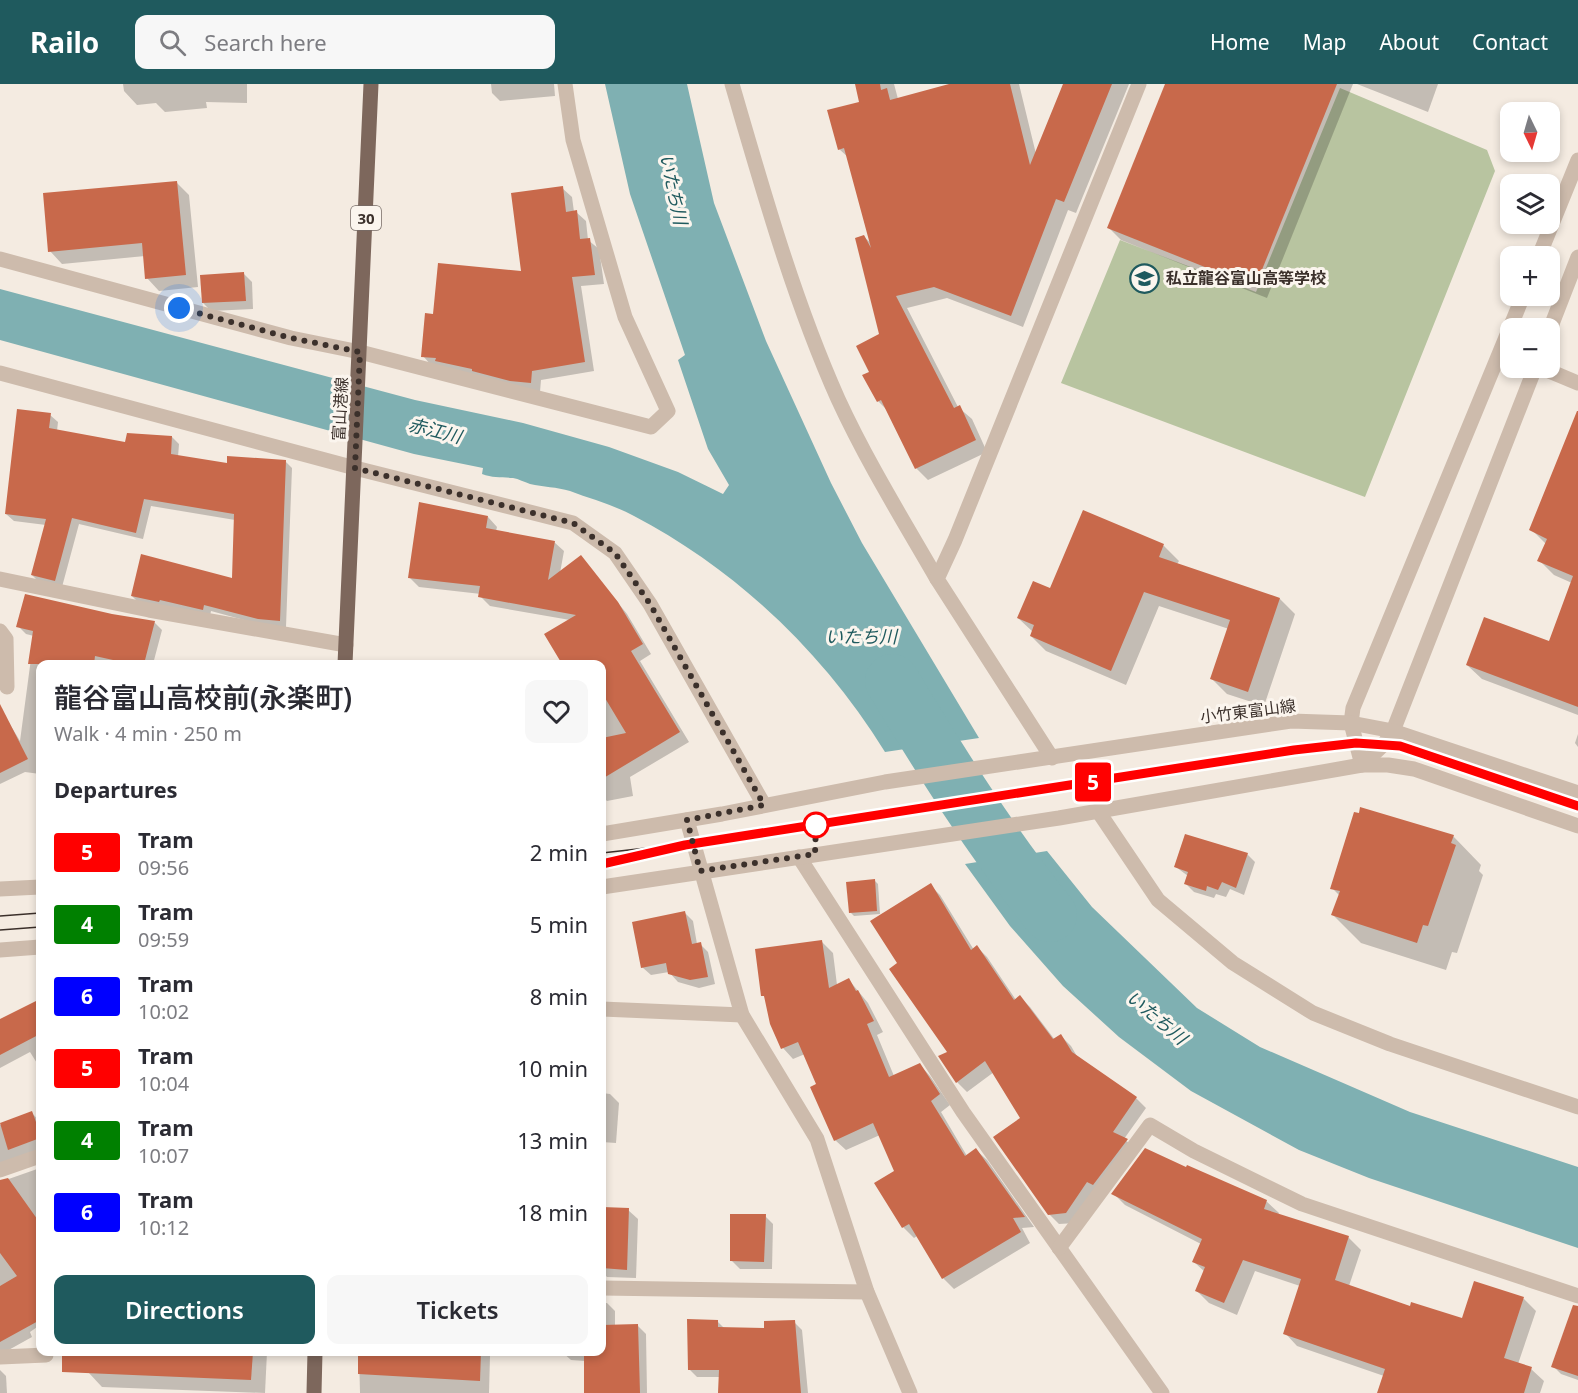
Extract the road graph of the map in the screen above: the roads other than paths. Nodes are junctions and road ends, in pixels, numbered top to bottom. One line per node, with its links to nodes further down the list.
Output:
1 (371, 84): 11 (main road, 富山港線 / 30)
2 (565, 84): 11 (street)
3 (732, 84): 18 (street)
4 (1138, 84): 18 (street)
5 (1578, 160): 6 (street)
6 (1543, 246)
7 (1578, 257): 10 (street)
8 (0, 259): 11 (street)
9 (1519, 306): 23 (street)
10 (1554, 318)
11 (360, 352): 16 (main road, 富山港線 / 30)
12 (0, 373): 16 (street)
13 (1560, 376): 15 (street)
14 (1530, 378): 24 (street)
15 (1578, 383)
16 (355, 468): 20 (main road, 富山港線 / 30); 28 (street)
17 (0, 579): 20 (street)
18 (937, 579): 25 (street)
19 (0, 630): 22 (street)
20 (346, 645): 21 (main road, 富山港線 / 30)
21 (345, 660)
22 (7, 687)
23 (1351, 723): 24 (street, 小竹東富山線); 25 (street, 小竹東富山線); 26 (street)
24 (1393, 730): 26 (street); 27 (street, 小竹東富山線)
25 (1052, 758): 28 (street, 小竹東富山線)
26 (1362, 765): 29 (street); 31 (street)
27 (1578, 793)
28 (764, 805): 30 (street, 小竹東富山線)
29 (1098, 811): 33 (street); 42 (street)
30 (687, 820): 32 (street, 小竹東富山線); 34 (street)
31 (1578, 826)
32 (606, 833)
33 (799, 857): 34 (street); 45 (street)
34 (700, 871): 35 (street); 41 (street)
35 (606, 886)
36 (36, 887): 37 (street)
37 (0, 889)
38 (36, 947): 39 (street)
39 (0, 950)
40 (606, 1009): 41 (street)
41 (742, 1015): 47 (street)
42 (1578, 1107)
43 (36, 1157): 44 (street)
44 (0, 1170)
45 (1059, 1248): 48 (street); 54 (street)
46 (606, 1288): 47 (street)
47 (867, 1292): 53 (street)
48 (1578, 1296)
49 (36, 1355): 51 (street)
50 (315, 1356): 52 (main road)
51 (0, 1357)
52 (314, 1393)
53 (910, 1393)
54 (1162, 1393)

